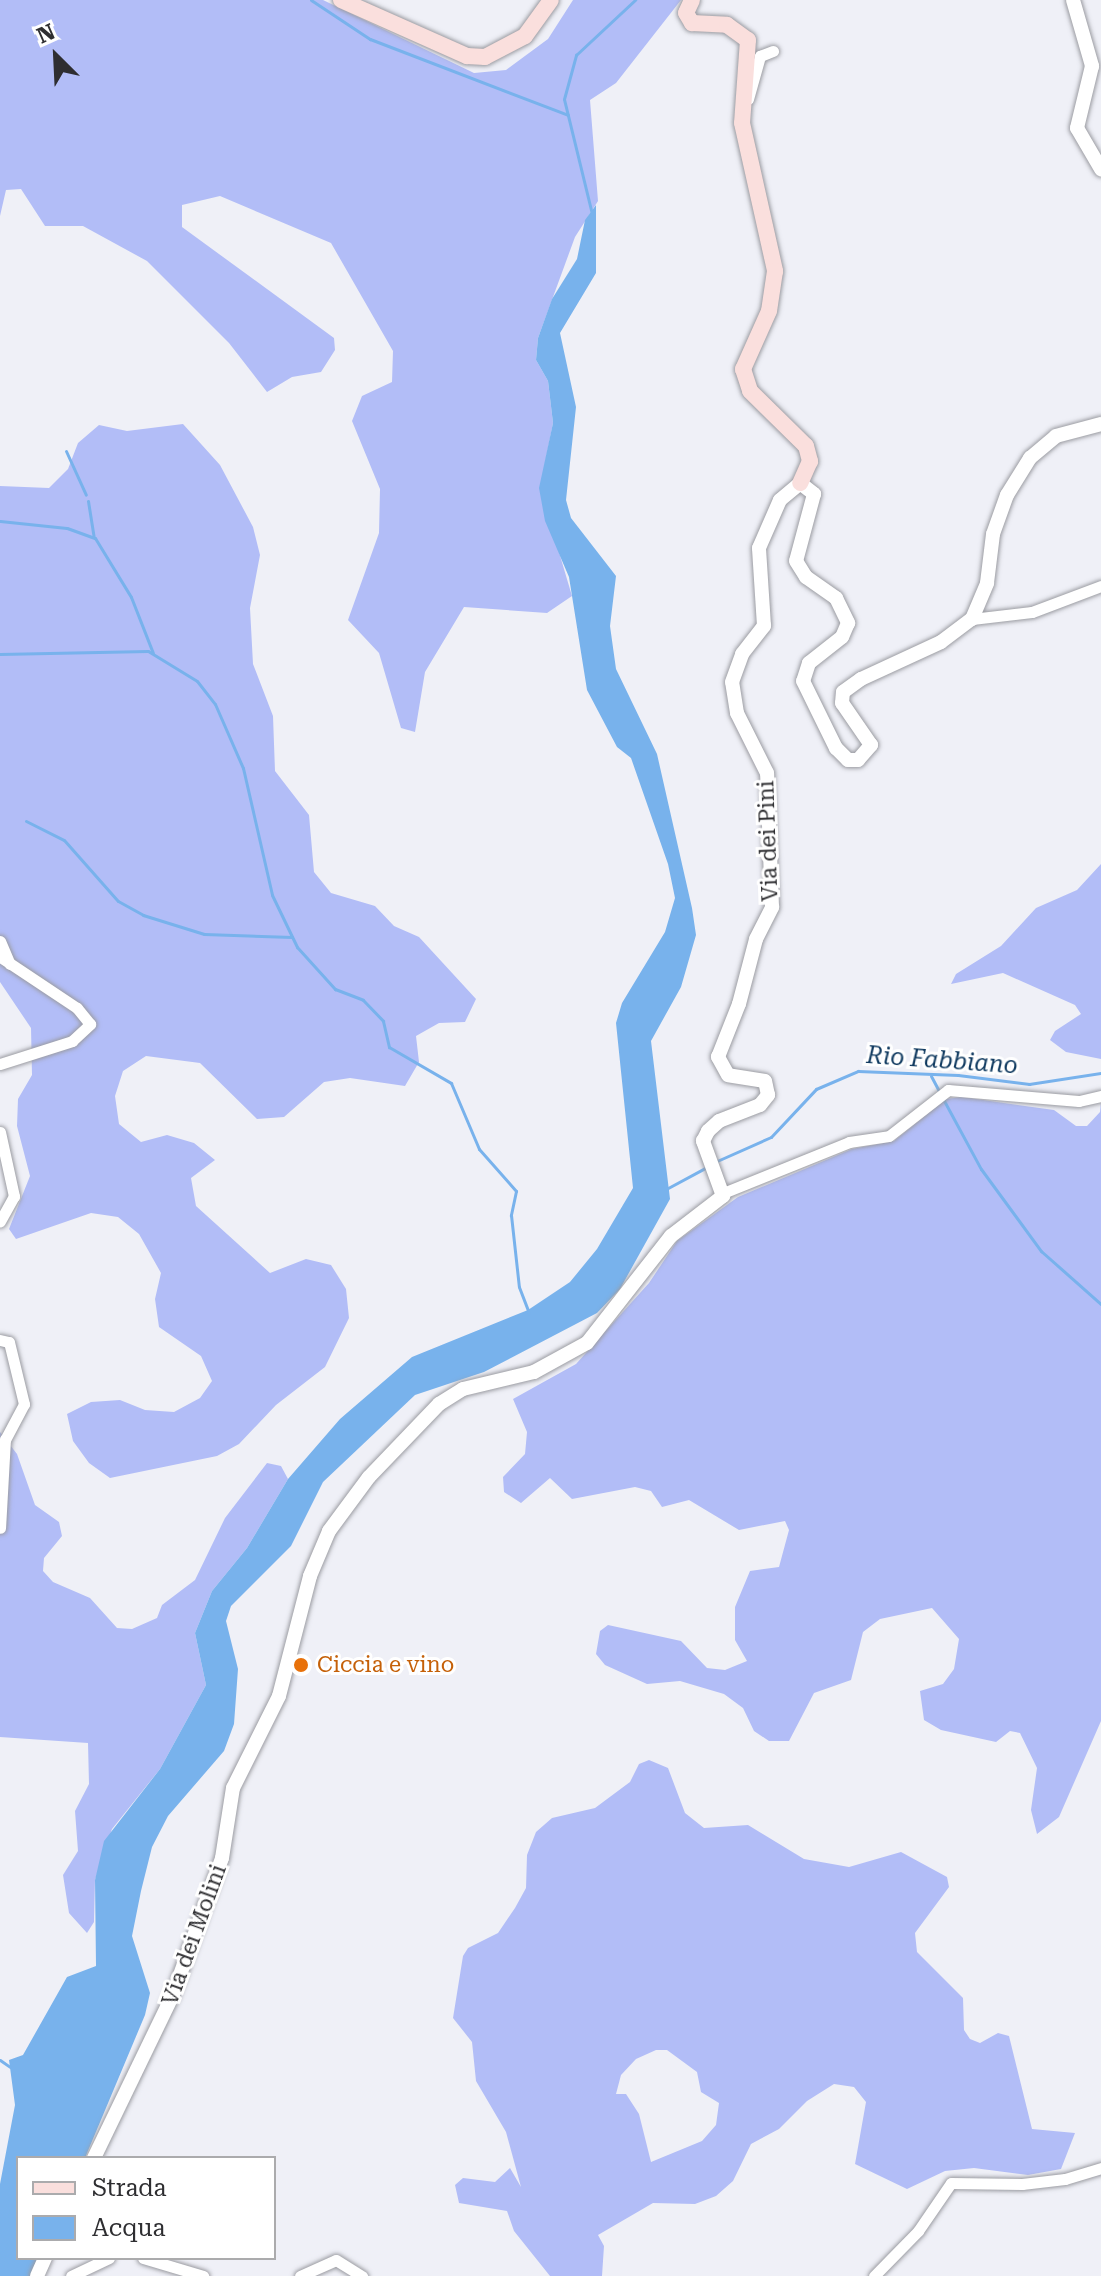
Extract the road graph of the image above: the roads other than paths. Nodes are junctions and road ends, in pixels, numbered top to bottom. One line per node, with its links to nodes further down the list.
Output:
1 (341, 0): 2 (main road)
2 (551, 0)
3 (692, 0): 6 (main road)
4 (1073, 0): 7 (street)
5 (773, 51): 6 (street)
6 (747, 147): 9 (main road)
7 (1101, 169)
8 (1101, 424): 11 (street)
9 (800, 483): 11 (street); 17 (street, Via dei Pini)
10 (1101, 586): 11 (street)
11 (972, 619)
12 (0, 941): 13 (street)
13 (6, 962): 14 (street)
14 (0, 1064)
15 (1101, 1096): 17 (street)
16 (0, 1132): 18 (street)
17 (723, 1191): 21 (street, Via dei Molini)
18 (0, 1221)
19 (0, 1340): 20 (street)
20 (0, 1528)
21 (95, 2156)
22 (1101, 2168): 29 (street)
23 (105, 2260): 25 (street)
24 (150, 2260): 26 (street)
25 (71, 2276)
26 (203, 2276)
27 (300, 2276): 28 (street)
28 (362, 2276)
29 (874, 2276)

